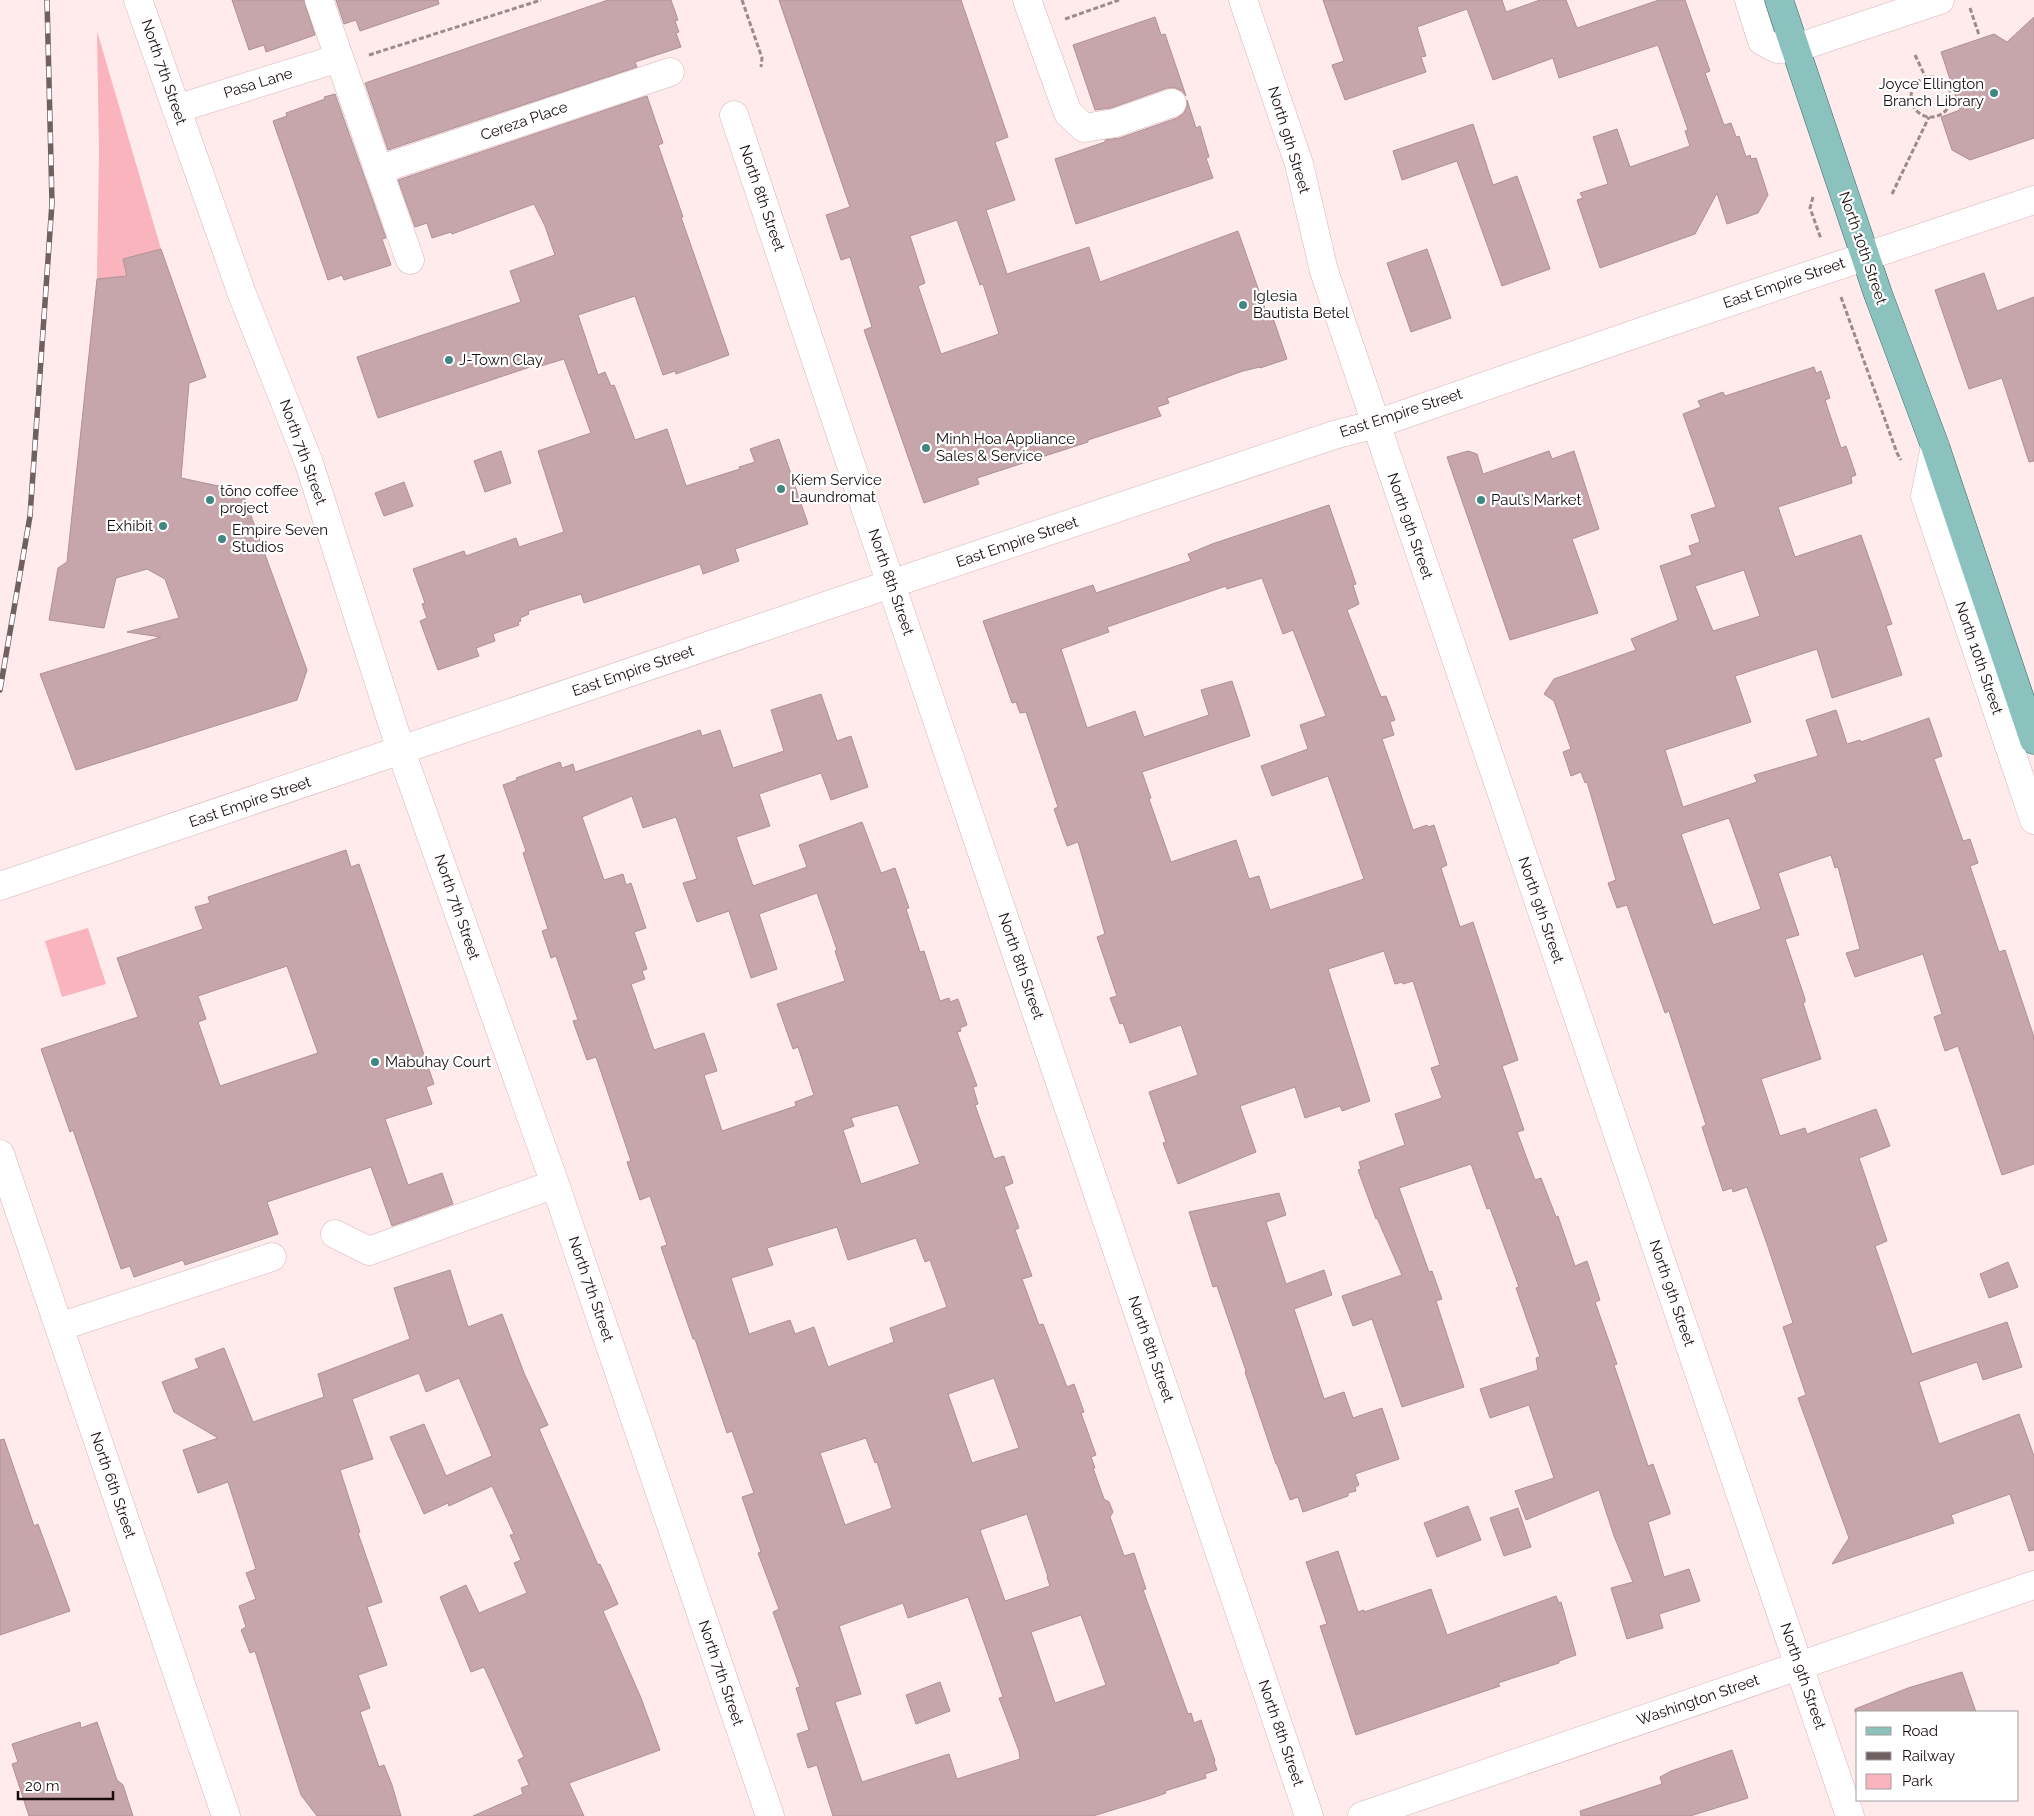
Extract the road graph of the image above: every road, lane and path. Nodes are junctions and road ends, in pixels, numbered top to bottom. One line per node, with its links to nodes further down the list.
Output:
1 (138, 0): 21 (street, North 7th Street)
2 (319, 0): 16 (street)
3 (541, 0): 16 (path)
4 (742, 0): 17 (path)
5 (1027, 0): 20 (street)
6 (1119, 0): 12 (path)
7 (1244, 0): 30 (street, North 9th Street)
8 (1749, 0): 14 (street)
9 (1779, 0): 14 (main road, North 10th Street)
10 (1940, 0): 14 (street)
11 (1967, 0): 13 (path)
12 (1061, 20)
13 (1979, 35)
14 (1796, 48): 27 (main road, North 10th Street)
15 (1915, 55): 19 (path)
16 (339, 58): 21 (street, Pasa Lane); 24 (street)
17 (761, 67)
18 (670, 72): 24 (street, Cereza Place)
19 (1926, 78): 23 (path); 23 (path)
20 (1172, 103)
21 (176, 109): 35 (street, North 7th Street)
22 (734, 115): 33 (street, North 8th Street)
23 (1929, 117): 25 (path)
24 (378, 170): 28 (street)
25 (1892, 194)
26 (2034, 200): 27 (street, East Empire Street)
27 (1866, 256): 30 (street, East Empire Street); 31 (main road, North 10th Street)
28 (410, 260)
29 (1849, 320): 32 (path)
30 (1376, 424): 33 (street, East Empire Street); 44 (street, North 9th Street)
31 (1935, 446): 32 (street, North 10th Street); 34 (main road, North 10th Street)
32 (1925, 496): 36 (street, North 10th Street)
33 (892, 584): 35 (street, East Empire Street); 47 (street, North 8th Street)
34 (2034, 740)
35 (402, 750): 37 (street, East Empire Street); 39 (street, North 7th Street)
36 (2034, 820)
37 (0, 886)
38 (0, 1154): 42 (street, North 6th Street)
39 (555, 1184): 40 (street); 46 (street, North 7th Street)
40 (336, 1234)
41 (272, 1257): 42 (street)
42 (59, 1327): 45 (street, North 6th Street)
43 (2034, 1585): 44 (street, Washington Street)
44 (1800, 1665): 48 (street, Washington Street); 49 (street, North 9th Street)
45 (226, 1816)
46 (770, 1816)
47 (1309, 1816)
48 (1362, 1816)
49 (1850, 1816)

